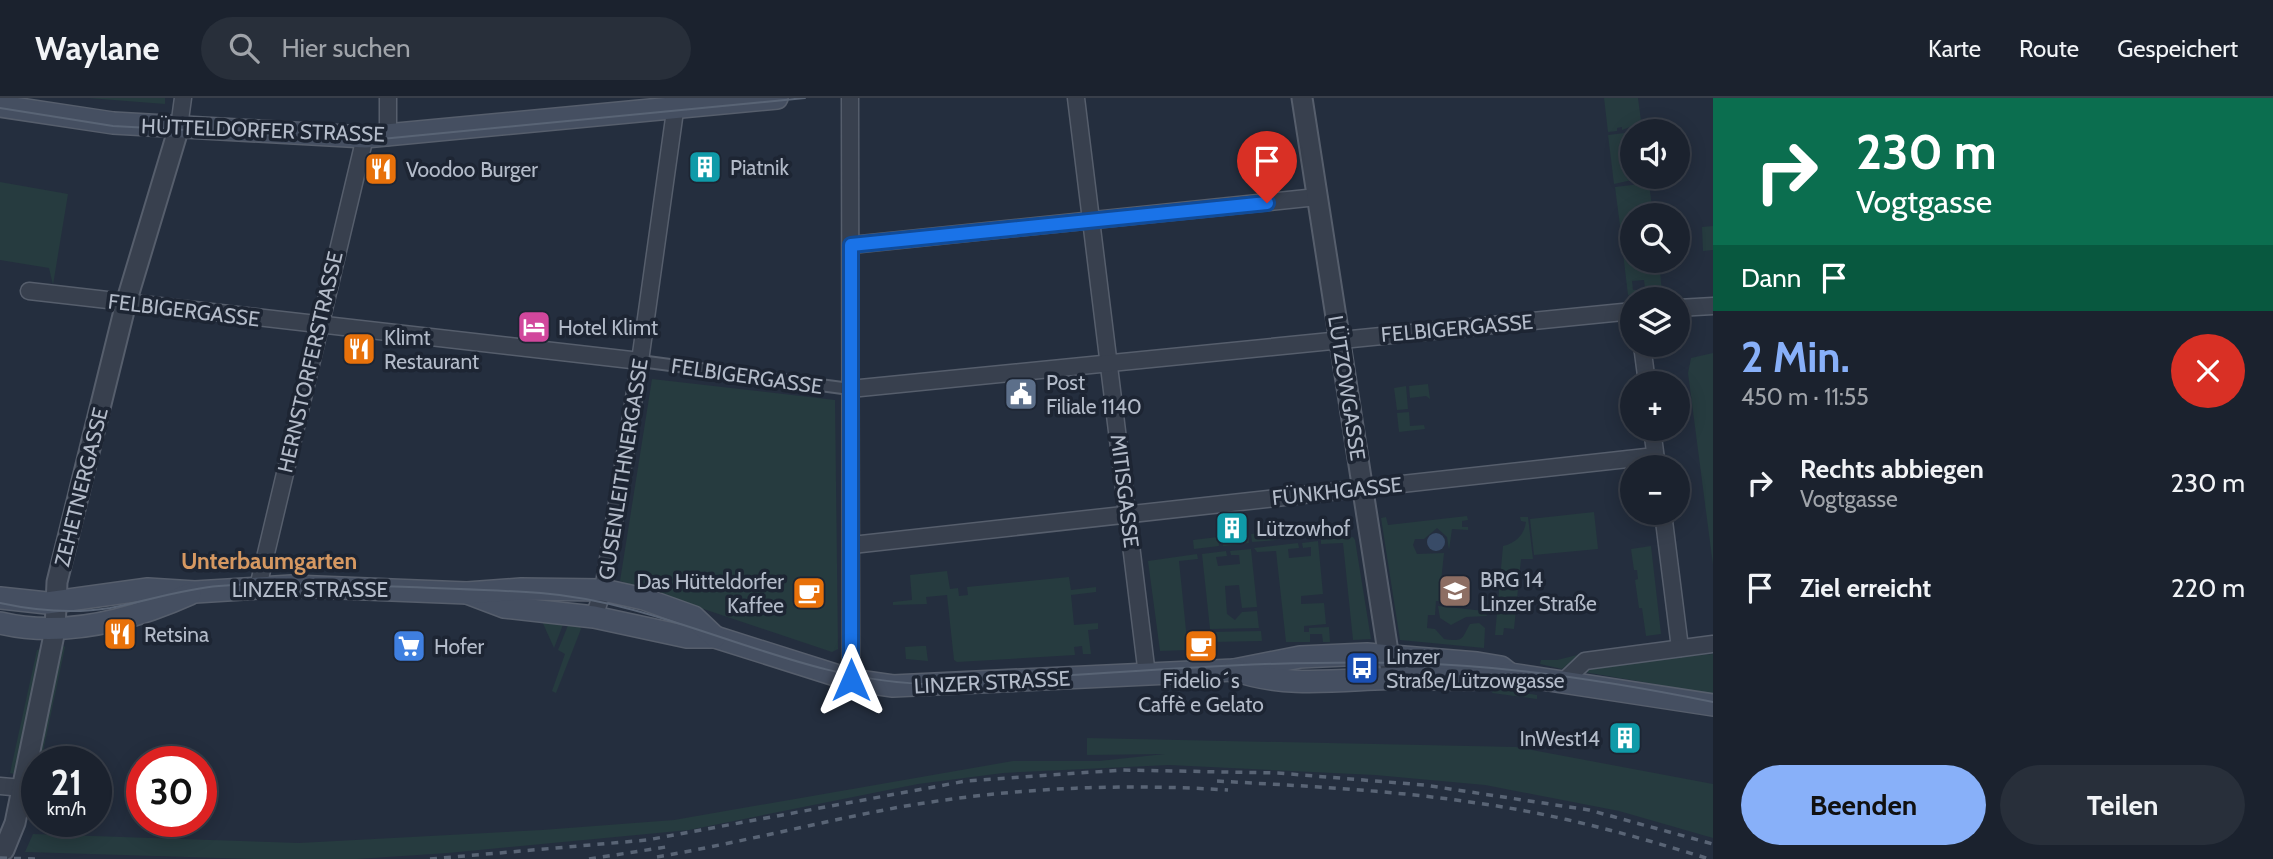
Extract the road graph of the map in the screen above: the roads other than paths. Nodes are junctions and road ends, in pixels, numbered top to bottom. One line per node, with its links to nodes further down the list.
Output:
1 (183, 98): 9 (street)
2 (387, 98): 11 (street)
3 (777, 98): 7 (main road, HÜTTELDORFER STRASSE)
4 (850, 98): 14 (street)
5 (1076, 98): 13 (street, MITISGASSE)
6 (1303, 98): 12 (street, LÜTZOWGASSE)
7 (674, 103): 11 (main road, HÜTTELDORFER STRASSE); 22 (street, GUSENLEITHNERGASSE)
8 (0, 106): 9 (main road, HÜTTELDORFER STRASSE)
9 (179, 127): 10 (main road, HÜTTELDORFER STRASSE); 16 (street, ZEHETNERGASSE)
10 (365, 137): 11 (main road, HÜTTELDORFER STRASSE); 20 (street, HERNSTORFERSTRASSE)
11 (388, 137)
12 (1317, 197): 13 (street); 21 (street, LÜTZOWGASSE)
13 (1090, 221): 14 (street); 23 (street, MITISGASSE)
14 (851, 245): 24 (street)
15 (29, 291): 16 (street, FELBIGERGASSE)
16 (126, 303): 20 (street, FELBIGERGASSE); 35 (street, ZEHETNERGASSE)
17 (1713, 306): 18 (street)
18 (1690, 307)
19 (1620, 312): 21 (street, FELBIGERGASSE)
20 (317, 326): 22 (street, FELBIGERGASSE); 30 (street, HERNSTORFERSTRASSE)
21 (1339, 339): 23 (street, FELBIGERGASSE); 26 (street, LÜTZOWGASSE)
22 (640, 361): 24 (street, FELBIGERGASSE); 31 (street, GUSENLEITHNERGASSE)
23 (1109, 362): 24 (street, FELBIGERGASSE); 27 (street, MITISGASSE)
24 (850, 389): 29 (street)
25 (1620, 464): 26 (street, FÜNKHGASSE)
26 (1362, 489): 27 (street, FÜNKHGASSE); 42 (street, LÜTZOWGASSE)
27 (1128, 514): 29 (street, FÜNKHGASSE); 45 (street, MITISGASSE)
28 (1665, 525): 41 (street)
29 (852, 545): 47 (street)
30 (258, 587): 32 (main road, LINZER STRASSE); 33 (main road, LINZER STRASSE)
31 (603, 590): 33 (main road, LINZER STRASSE); 36 (street, GUSENLEITHNERGASSE); 39 (main road, LINZER STRASSE)
32 (195, 592): 35 (main road, LINZER STRASSE); 38 (main road, LINZER STRASSE)
33 (467, 593): 36 (main road, LINZER STRASSE)
34 (0, 598): 35 (main road, LINZER STRASSE)
35 (57, 602): 38 (street, ZEHETNERGASSE)
36 (594, 617): 39 (main road, LINZER STRASSE)
37 (0, 623): 38 (main road, LINZER STRASSE)
38 (55, 630): 50 (street, ZEHETNERGASSE)
39 (715, 637): 47 (main road, LINZER STRASSE)
40 (1713, 644): 41 (street)
41 (1680, 648): 48 (street)
42 (1388, 655): 43 (main road, LINZER STRASSE); 44 (main road, LINZER STRASSE); 46 (street, LÜTZOWGASSE)
43 (1234, 670): 45 (main road, LINZER STRASSE); 46 (main road, LINZER STRASSE)
44 (1510, 674): 46 (main road, LINZER STRASSE); 48 (main road, LINZER STRASSE)
45 (1147, 675): 47 (main road, LINZER STRASSE)
46 (1392, 678)
47 (851, 680)
48 (1565, 680): 49 (main road, LINZER STRASSE)
49 (1713, 705)
50 (32, 746)
51 (0, 786): 52 (street)
52 (21, 788)
53 (21, 796): 54 (street, ZEHETNERGASSE)
54 (4, 850)

